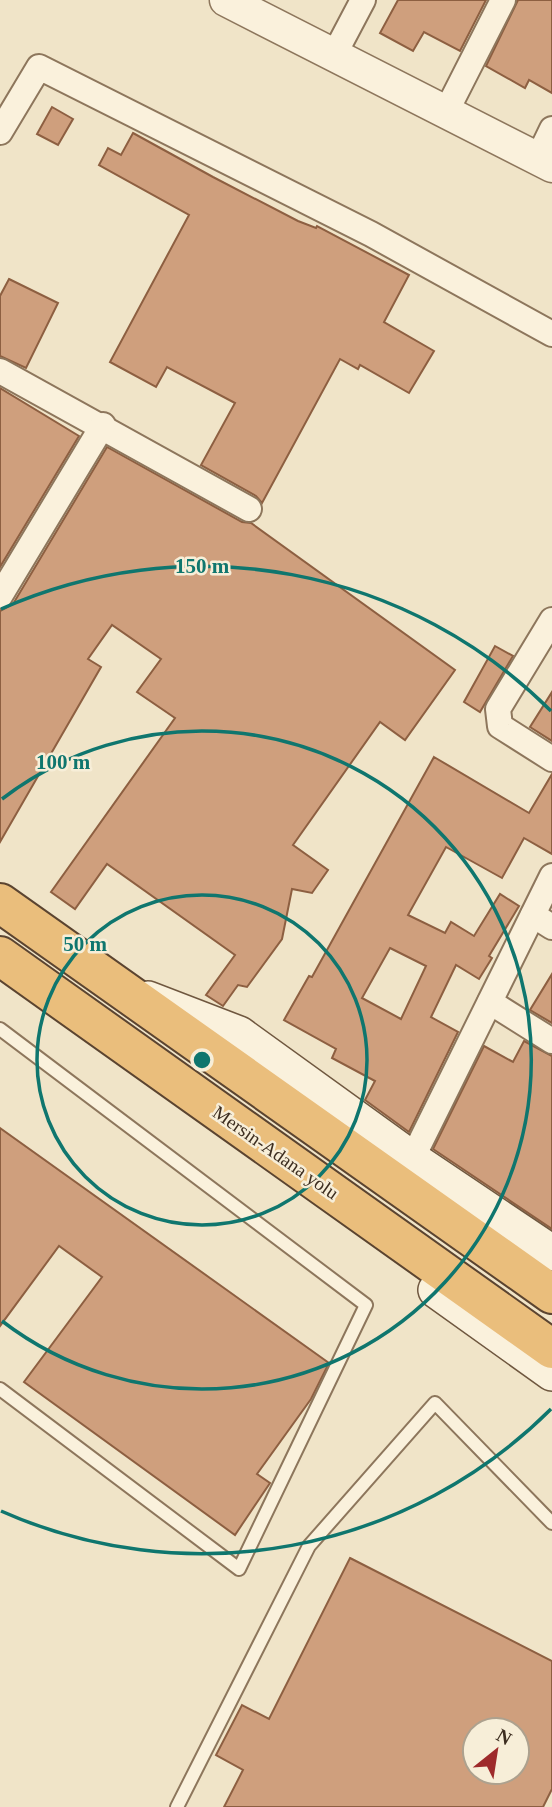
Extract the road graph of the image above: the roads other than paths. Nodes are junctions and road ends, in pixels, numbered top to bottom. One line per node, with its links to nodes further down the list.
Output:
1 (226, 0): 4 (street)
2 (363, 0): 4 (street)
3 (503, 0): 5 (street)
4 (334, 55): 5 (street)
5 (446, 112): 8 (street)
6 (552, 130): 8 (street)
7 (0, 132): 9 (street)
8 (545, 162)
9 (552, 334)
10 (0, 371): 11 (street)
11 (102, 426): 12 (street); 13 (street)
12 (249, 509)
13 (0, 596)
14 (552, 620): 15 (street)
15 (552, 759)
16 (552, 876): 18 (street)
17 (0, 903): 20 (highway)
18 (542, 921): 21 (street)
19 (0, 956): 22 (highway, Mersin-Adana yolu)
20 (118, 987): 25 (main road); 27 (highway)
21 (490, 1002): 24 (street); 25 (street)
22 (92, 1022): 28 (highway, Mersin-Adana yolu); 29 (main road)
23 (0, 1029): 30 (lane)
24 (552, 1041)
25 (412, 1159): 26 (main road)
26 (552, 1253)
27 (552, 1294)
28 (552, 1349)
29 (552, 1373)
30 (0, 1389)
31 (552, 1523): 32 (lane)
32 (177, 1807)

